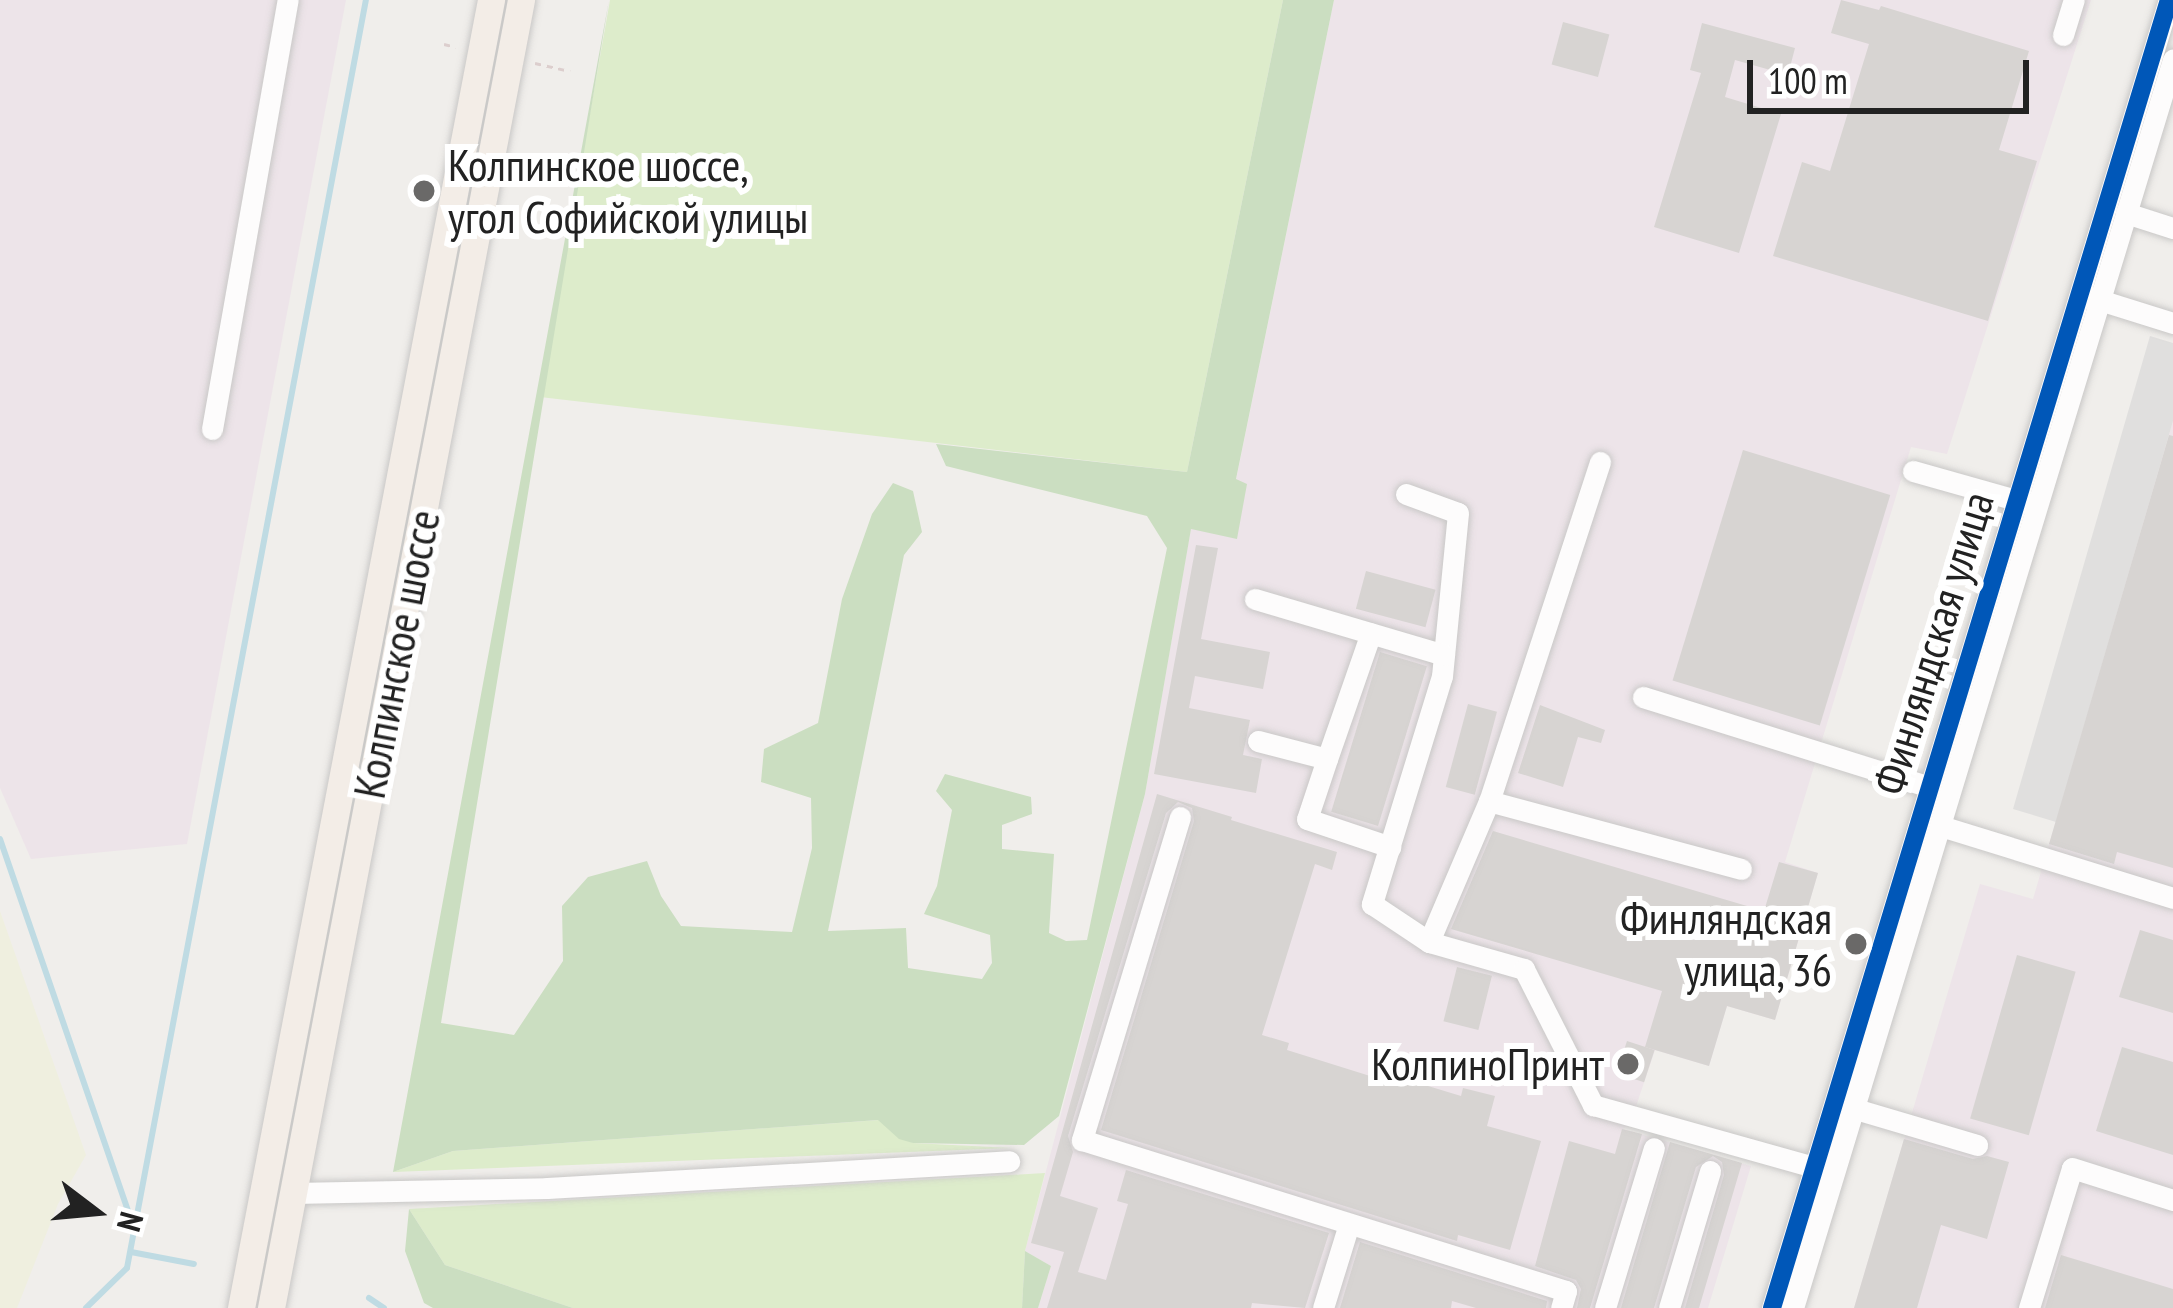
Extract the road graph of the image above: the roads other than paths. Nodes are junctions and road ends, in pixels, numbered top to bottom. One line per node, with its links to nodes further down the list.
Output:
1 (288, 0): 12 (street)
2 (491, 0): 40 (main road, Колпинское шоссе)
3 (521, 0): 37 (main road, Колпинское шоссе)
4 (2074, 0): 6 (street)
5 (2169, 0): 10 (street, Финляндская улица)
6 (2063, 35)
7 (2173, 60): 8 (street, Финляндская улица)
8 (2126, 213): 9 (street); 10 (street, Финляндская улица)
9 (2173, 228)
10 (2089, 297): 11 (street); 16 (street, Финляндская улица)
11 (2173, 322)
12 (212, 429)
13 (1600, 462): 24 (street)
14 (1913, 471): 16 (street)
15 (1406, 494): 19 (street)
16 (2028, 504): 23 (street, Финляндская улица); 26 (street, Финляндская улица)
17 (1255, 599): 18 (street)
18 (1371, 633): 19 (street); 22 (street)
19 (1444, 655): 27 (street)
20 (1643, 697): 23 (street)
21 (1258, 742): 22 (street)
22 (1327, 760): 27 (street)
23 (1930, 787): 31 (street, Финляндская улица)
24 (1489, 801): 28 (street); 30 (street)
25 (1180, 817): 39 (street)
26 (1944, 827): 29 (street); 31 (street, Финляндская улица)
27 (1390, 847): 30 (street)
28 (1741, 869)
29 (2173, 898)
30 (1429, 942): 35 (street)
31 (1845, 1106): 32 (street); 35 (street, Финляндская улица)
32 (1977, 1144)
33 (1654, 1148): 44 (street)
34 (1010, 1161): 37 (street)
35 (1825, 1171): 46 (street, Финляндская улица); 47 (street, Финляндская улица)
36 (1710, 1172): 45 (street)
37 (293, 1193): 41 (main road, Колпинское шоссе)
38 (2173, 1199): 48 (street)
39 (1348, 1224): 42 (street); 43 (street)
40 (241, 1308)
41 (271, 1308)
42 (1323, 1308)
43 (1561, 1308)
44 (1605, 1308)
45 (1670, 1308)
46 (1772, 1308)
47 (1793, 1308)
48 (2029, 1308)

